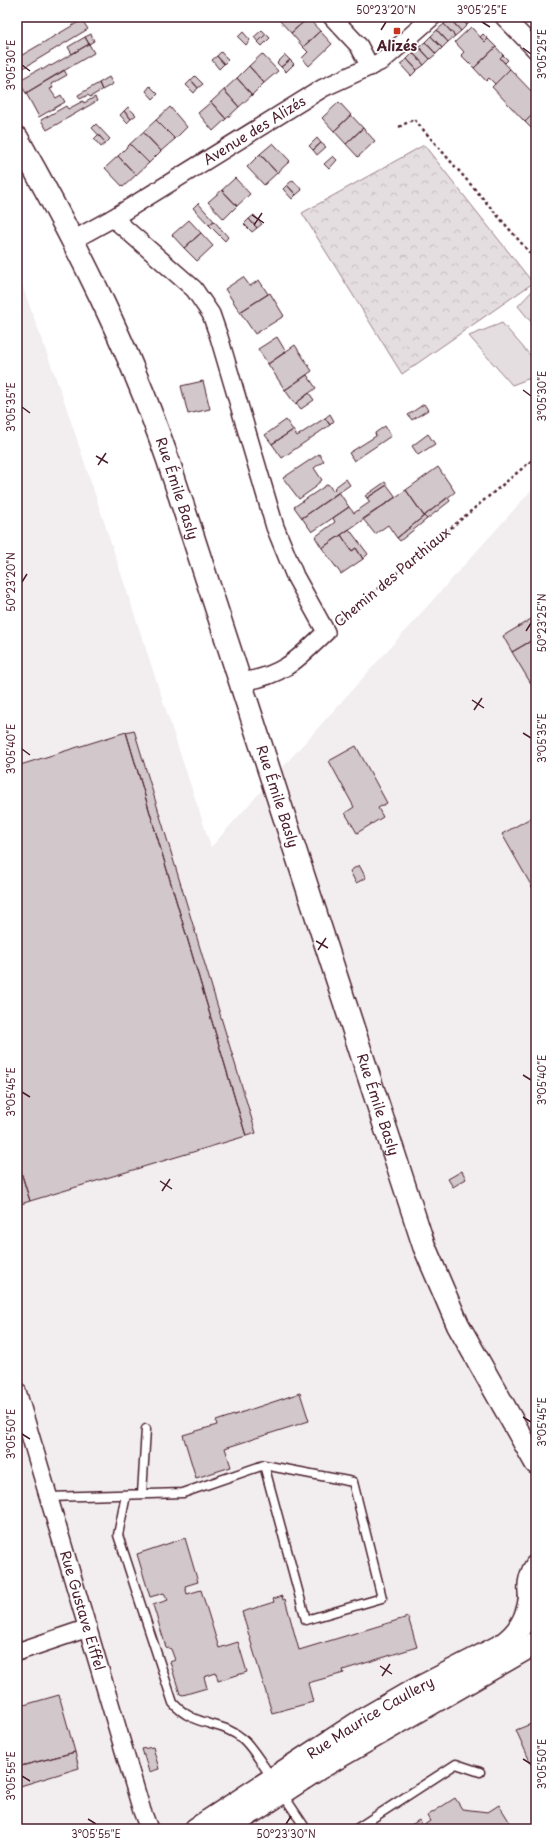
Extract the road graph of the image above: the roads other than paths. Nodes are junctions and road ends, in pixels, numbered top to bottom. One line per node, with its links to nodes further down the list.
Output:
1 (332, 17): 5 (street)
2 (432, 17): 5 (street, Avenue des Alizés)
3 (504, 17): 4 (street)
4 (536, 50)
5 (370, 67): 7 (street, Avenue des Alizés)
6 (17, 138): 8 (street, Rue Émile Basly)
7 (113, 218): 8 (street, Avenue des Alizés); 9 (street, Chemin des Parthiaux)
8 (73, 240): 9 (street, Rue Émile Basly)
9 (241, 682): 12 (street, Rue Émile Basly)
10 (17, 1391): 16 (street, Rue Gustave Eiffel)
11 (146, 1429): 14 (lane)
12 (535, 1462)
13 (264, 1465): 13 (lane); 14 (lane)
14 (142, 1494): 15 (lane)
15 (126, 1495): 16 (lane); 23 (lane)
16 (48, 1497): 19 (street, Rue Gustave Eiffel)
17 (536, 1566): 18 (street, Rue Maurice Caullery)
18 (533, 1605): 23 (street, Rue Maurice Caullery)
19 (88, 1628): 21 (street); 25 (street, Rue Gustave Eiffel)
20 (536, 1643): 23 (street, Rue Maurice Caullery)
21 (17, 1652)
22 (480, 1772): 28 (lane)
23 (278, 1786): 24 (street, Rue Maurice Caullery); 27 (lane)
24 (233, 1822): 26 (street, Rue Maurice Caullery)
25 (149, 1829)
26 (196, 1829)
27 (306, 1829)
28 (356, 1829)

